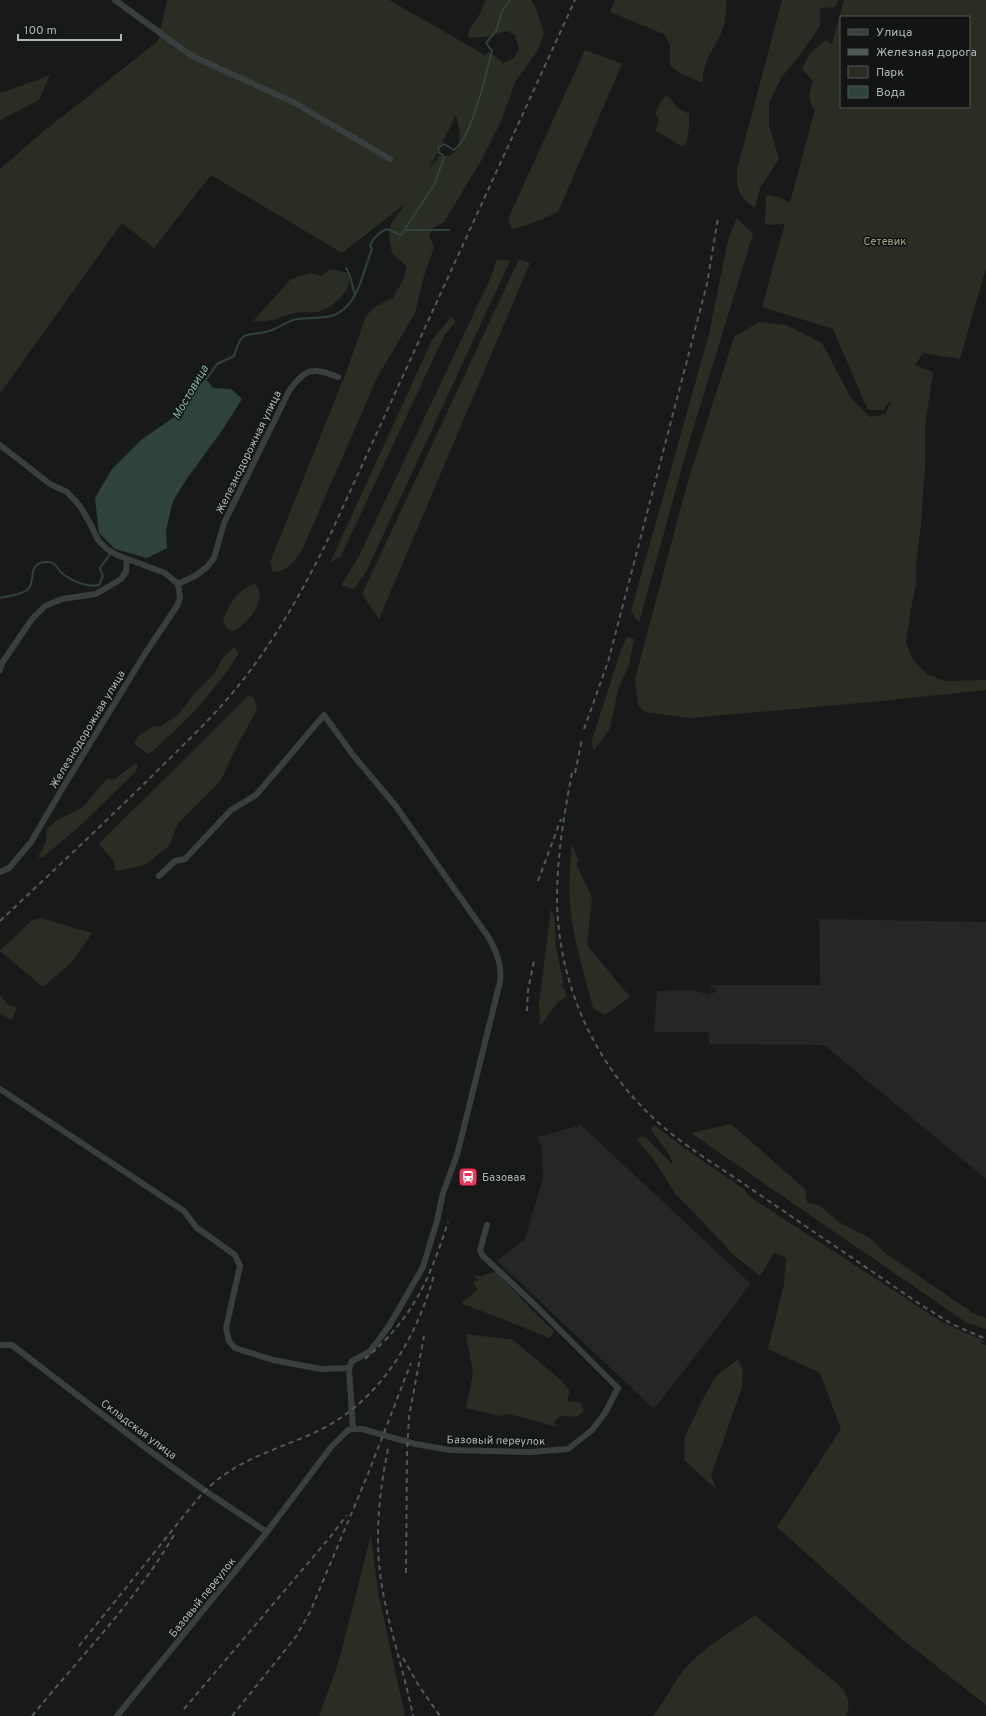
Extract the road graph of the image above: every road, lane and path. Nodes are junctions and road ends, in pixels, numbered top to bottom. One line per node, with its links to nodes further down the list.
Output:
1 (115, 0): 2 (street)
2 (390, 159)
3 (338, 378): 6 (street, Железнодорожная улица)
4 (0, 445): 5 (street)
5 (127, 559): 6 (street); 7 (street)
6 (178, 584): 8 (street, Железнодорожная улица)
7 (0, 670)
8 (0, 872)
9 (159, 876): 13 (street)
10 (0, 1089): 13 (street)
11 (487, 1225): 14 (street, Базовый переулок)
12 (0, 1345): 15 (street, Складская улица)
13 (349, 1368): 14 (street)
14 (353, 1429): 15 (street, Базовый переулок)
15 (267, 1532): 16 (street, Базовый переулок)
16 (117, 1716)

